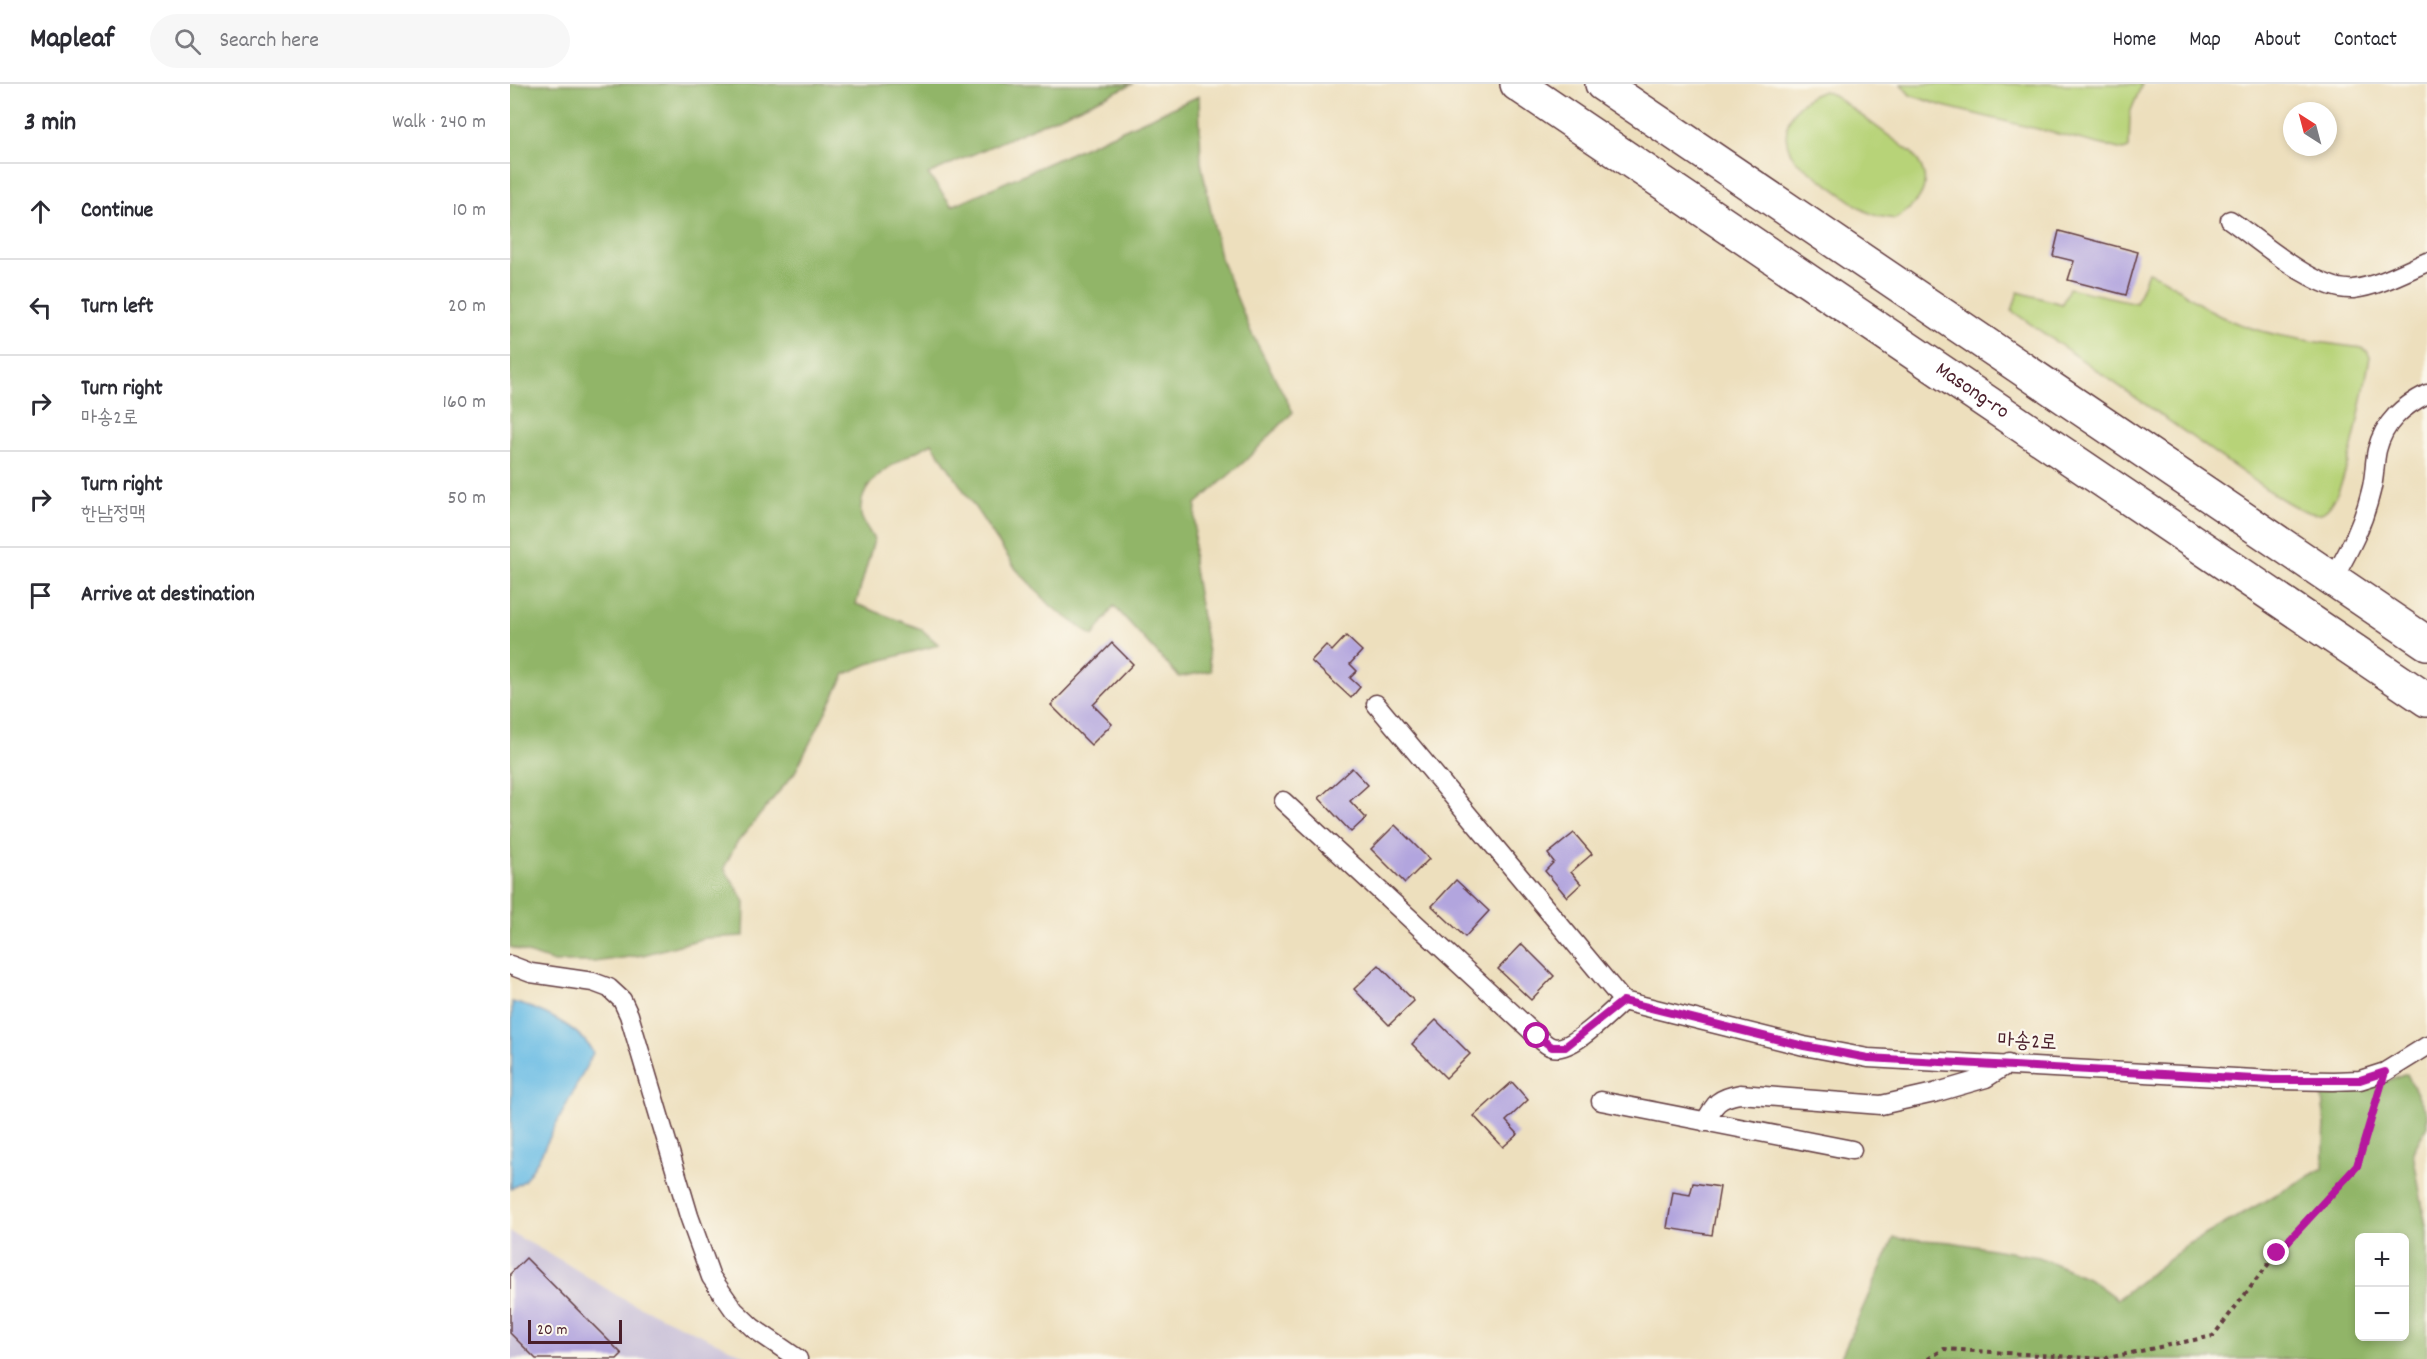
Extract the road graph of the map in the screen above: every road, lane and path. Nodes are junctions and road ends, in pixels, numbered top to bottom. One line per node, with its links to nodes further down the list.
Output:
1 (1518, 84): 8 (street, Masong-ro)
2 (1602, 84): 6 (street)
3 (2230, 220): 4 (lane)
4 (2427, 262)
5 (2427, 394): 6 (lane)
6 (2333, 579): 7 (street)
7 (2427, 643)
8 (2427, 700)
9 (1376, 704): 12 (lane)
10 (1283, 801): 12 (lane)
11 (510, 965): 19 (lane)
12 (1623, 1001): 14 (lane, 마송2로)
13 (2427, 1046): 15 (lane, 마송2로)
14 (2008, 1064): 15 (lane, 마송2로); 17 (lane)
15 (2385, 1072): 20 (path)
16 (1601, 1101): 17 (lane)
17 (1705, 1122): 18 (lane)
18 (1852, 1150)
19 (798, 1359)
20 (1928, 1359)

